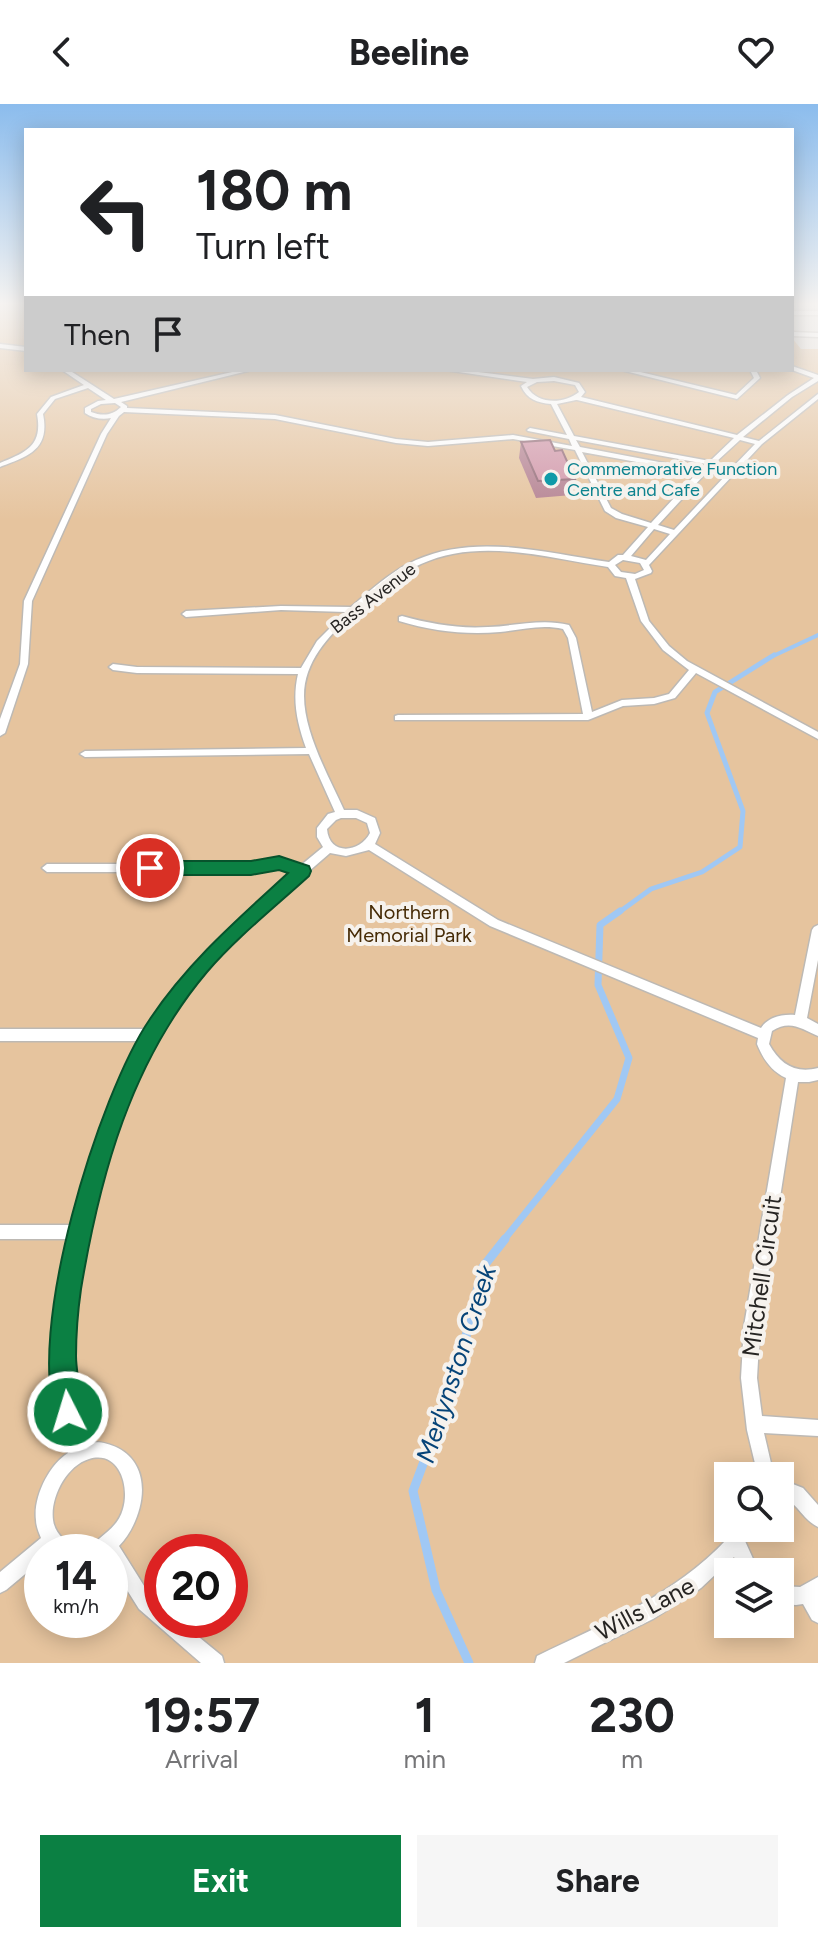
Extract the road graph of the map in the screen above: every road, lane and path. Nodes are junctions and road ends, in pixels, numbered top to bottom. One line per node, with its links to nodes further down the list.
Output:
1 (72, 375): 10 (lane)
2 (225, 375): 12 (lane)
3 (482, 375): 7 (lane)
4 (644, 375): 5 (lane)
5 (755, 375)
6 (818, 378): 25 (lane)
7 (512, 379): 8 (lane); 9 (lane)
8 (534, 381): 9 (lane); 11 (lane)
9 (524, 386): 16 (lane)
10 (91, 389): 15 (lane); 17 (lane); 30 (lane)
11 (581, 390): 14 (lane); 25 (lane)
12 (146, 395): 15 (lane); 18 (lane)
13 (818, 396): 27 (lane)
14 (577, 398): 16 (lane); 25 (lane)
15 (113, 401): 17 (lane); 18 (lane)
16 (553, 402): 24 (lane)
17 (94, 403): 20 (lane)
18 (124, 408): 19 (lane); 26 (lane)
19 (116, 415): 20 (lane); 23 (lane)
20 (100, 417): 23 (lane)
21 (530, 430): 22 (lane)
22 (546, 433): 24 (lane); 26 (lane)
23 (104, 434): 47 (lane)
24 (573, 437): 28 (lane); 29 (lane)
25 (741, 437): 27 (lane); 29 (lane)
26 (541, 442): 28 (lane)
27 (760, 443): 32 (lane)
28 (577, 447): 31 (lane); 33 (lane)
29 (712, 463): 31 (lane); 32 (lane)
30 (0, 465)
31 (701, 472): 32 (lane); 33 (lane)
32 (729, 472): 34 (lane)
33 (652, 526): 34 (lane); 35 (lane)
34 (673, 532): 36 (lane)
35 (626, 557): 36 (lane); 37 (lane)
36 (646, 564): 38 (lane)
37 (611, 565): 38 (lane); 39 (lane, Bass Avenue)
38 (630, 577): 44 (lane)
39 (353, 610): 40 (lane); 43 (lane, Bass Avenue)
40 (186, 614)
41 (402, 619): 45 (lane)
42 (113, 667): 43 (lane)
43 (304, 671): 49 (lane, Bass Avenue)
44 (699, 673): 45 (lane); 48 (lane)
45 (588, 717): 46 (lane)
46 (398, 718)
47 (1, 728)
48 (818, 736)
49 (314, 751): 50 (lane); 51 (lane, Bass Avenue)
50 (85, 754)
51 (341, 814): 52 (lane); 53 (lane)
52 (369, 845): 53 (lane); 62 (lane)
53 (329, 848): 55 (lane)
54 (47, 868): 55 (lane)
55 (302, 871): 61 (lane)
56 (818, 930): 57 (lane)
57 (814, 974): 58 (lane)
58 (800, 1021): 59 (lane); 62 (lane)
59 (818, 1031)
60 (0, 1035): 61 (lane)
61 (152, 1035): 66 (lane)
62 (764, 1035): 64 (lane)
63 (818, 1074): 64 (lane)
64 (793, 1075): 67 (lane, Mitchell Circuit)
65 (0, 1232): 66 (lane)
66 (79, 1232): 69 (lane)
67 (755, 1424): 68 (lane); 70 (lane, Mitchell Circuit)
68 (818, 1428)
69 (77, 1456): 73 (lane); 74 (lane)
70 (763, 1462)
71 (794, 1493): 72 (lane)
72 (818, 1518)
73 (53, 1534)
74 (119, 1534)
75 (731, 1542): 85 (lane, Wills Lane)
76 (24, 1568): 78 (lane)
77 (128, 1581): 81 (lane)
78 (0, 1584)
79 (813, 1590): 80 (lane); 82 (lane)
80 (794, 1598)
81 (144, 1602)
82 (818, 1614)
83 (185, 1638): 84 (lane)
84 (215, 1663)
85 (544, 1663)

